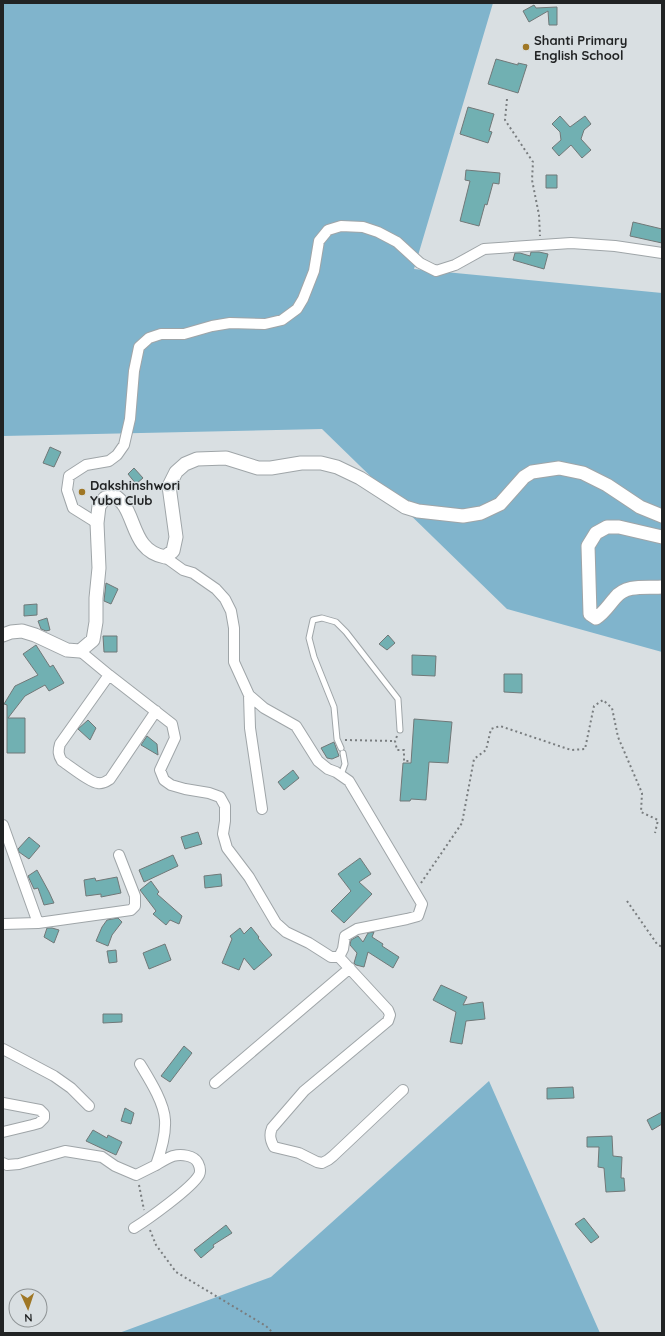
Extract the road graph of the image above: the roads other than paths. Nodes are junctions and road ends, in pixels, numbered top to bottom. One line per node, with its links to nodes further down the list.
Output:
1 (662, 254): 3 (street)
2 (662, 516): 5 (street)
3 (97, 524): 5 (street); 8 (street)
4 (662, 537): 6 (street)
5 (165, 557): 10 (street)
6 (662, 587)
7 (3, 635): 8 (street)
8 (80, 651): 9 (street)
9 (109, 675): 11 (street); 11 (street)
10 (249, 695): 13 (street); 14 (street)
11 (156, 711): 20 (street)
12 (400, 730): 13 (lane)
13 (341, 775): 20 (street)
14 (262, 809)
15 (3, 825): 16 (street)
16 (7, 846): 18 (street)
17 (119, 855): 18 (street)
18 (38, 923): 19 (street)
19 (3, 924)
20 (339, 957): 21 (street)
21 (350, 968): 24 (street); 25 (street)
22 (3, 1050): 27 (street)
23 (140, 1064): 30 (street)
24 (215, 1083)
25 (403, 1090)
26 (3, 1103): 28 (street)
27 (89, 1106)
28 (3, 1132)
29 (3, 1163): 30 (street)
30 (156, 1165): 31 (street)
31 (134, 1228)

